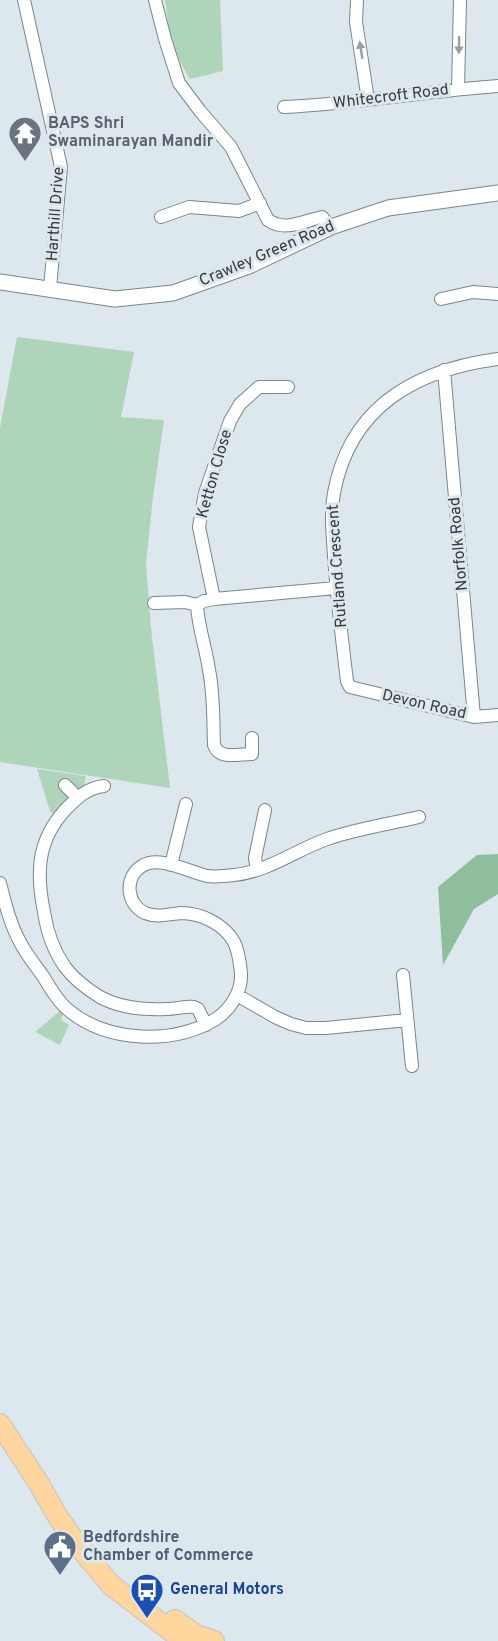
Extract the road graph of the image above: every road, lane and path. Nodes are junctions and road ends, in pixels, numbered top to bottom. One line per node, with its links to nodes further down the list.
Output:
1 (24, 0): 14 (street, Harthill Drive)
2 (155, 0): 10 (street)
3 (357, 0): 7 (street, one-way to 3)
4 (460, 0): 6 (street, one-way to 6)
5 (498, 86): 6 (street, Whitecroft Road)
6 (458, 89): 7 (street, Whitecroft Road)
7 (368, 100): 8 (street, Whitecroft Road)
8 (284, 107)
9 (498, 194): 12 (street, Crawley Green Road)
10 (260, 203): 11 (street); 12 (street)
11 (161, 217)
12 (331, 227): 14 (street, Crawley Green Road)
13 (0, 282): 14 (street, Crawley Green Road)
14 (50, 288)
15 (498, 294): 16 (street)
16 (441, 299)
17 (498, 359): 18 (street, Rutland Crescent)
18 (444, 370): 20 (street, Rutland Crescent); 26 (street, Norfolk Road)
19 (288, 387): 21 (street, Ketton Close)
20 (336, 588): 21 (street); 24 (street, Rutland Crescent)
21 (214, 599): 23 (street)
22 (154, 603): 23 (street)
23 (196, 605): 27 (street)
24 (350, 687): 26 (street, Devon Road)
25 (498, 715): 26 (street, Devon Road)
26 (474, 717)
27 (252, 738)
28 (65, 785): 30 (street)
29 (104, 786): 30 (street)
30 (77, 797): 40 (street)
31 (186, 804): 34 (street)
32 (265, 810): 35 (street)
33 (419, 817): 35 (street)
34 (171, 865): 35 (street); 38 (street)
35 (257, 870)
36 (0, 883): 40 (street)
37 (403, 975): 39 (street)
38 (237, 995): 39 (street); 40 (street)
39 (407, 1020): 41 (street)
40 (206, 1025)
41 (412, 1066)
42 (0, 1424): 43 (highway)
43 (98, 1569): 44 (highway); 45 (highway)
44 (184, 1641)
45 (213, 1641): 46 (highway)
46 (225, 1641)

